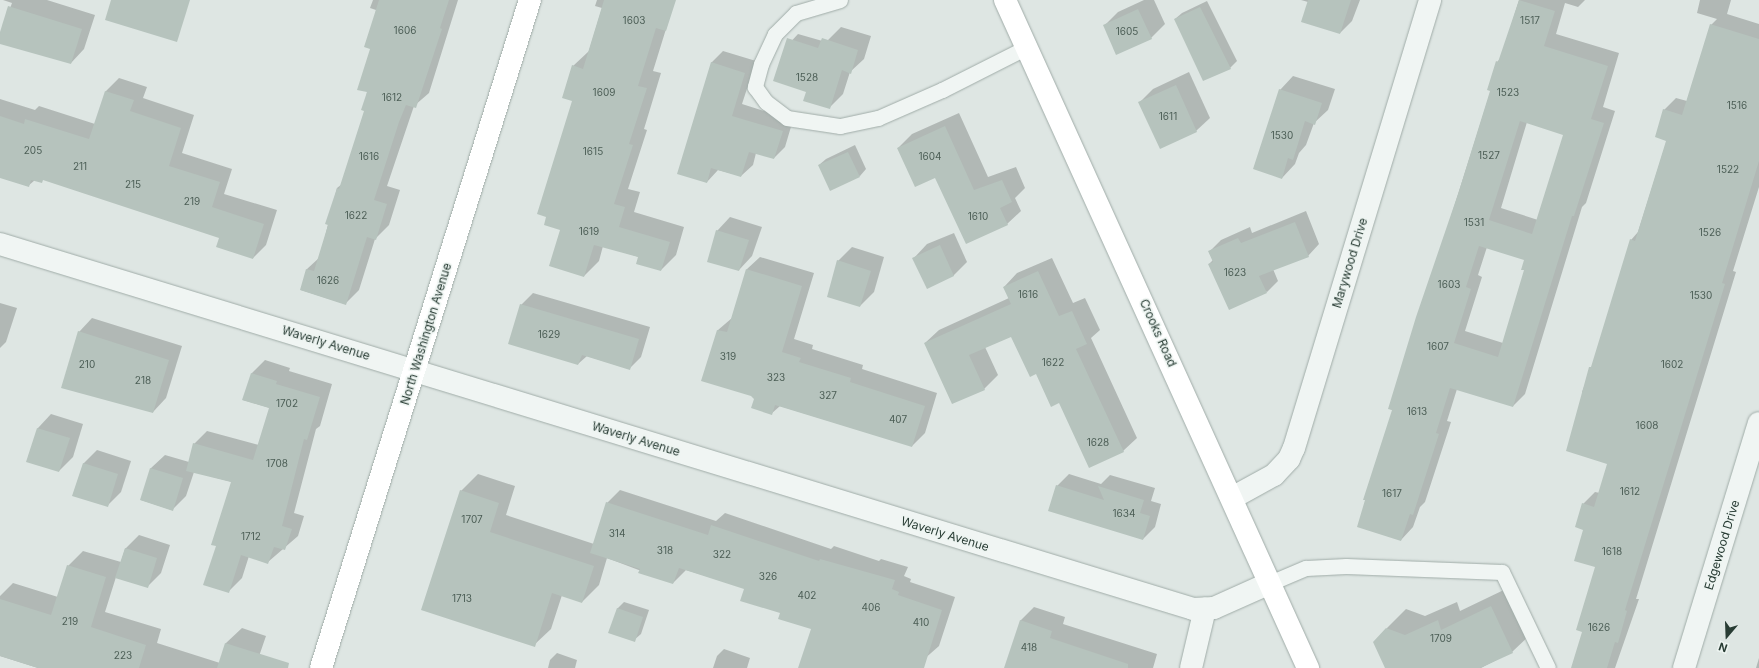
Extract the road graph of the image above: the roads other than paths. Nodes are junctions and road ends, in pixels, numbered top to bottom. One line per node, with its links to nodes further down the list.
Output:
1 (530, 0): 7 (main road, North Washington Avenue)
2 (840, 0): 5 (lane)
3 (1005, 0): 5 (main road, Crooks Road)
4 (1430, 0): 9 (street, Marywood Drive)
5 (1026, 47): 9 (main road, Crooks Road)
6 (0, 244): 7 (street, Waverly Avenue)
7 (414, 370): 11 (street, Waverly Avenue); 12 (main road, North Washington Avenue)
8 (1759, 422): 16 (street, Edgewood Drive)
9 (1232, 498): 10 (main road, Crooks Road)
10 (1270, 584): 11 (street, Waverly Avenue); 14 (main road, Crooks Road); 15 (lane)
11 (1205, 609): 13 (street)
12 (321, 668)
13 (1191, 668)
14 (1308, 668)
15 (1548, 668)
16 (1684, 668)

